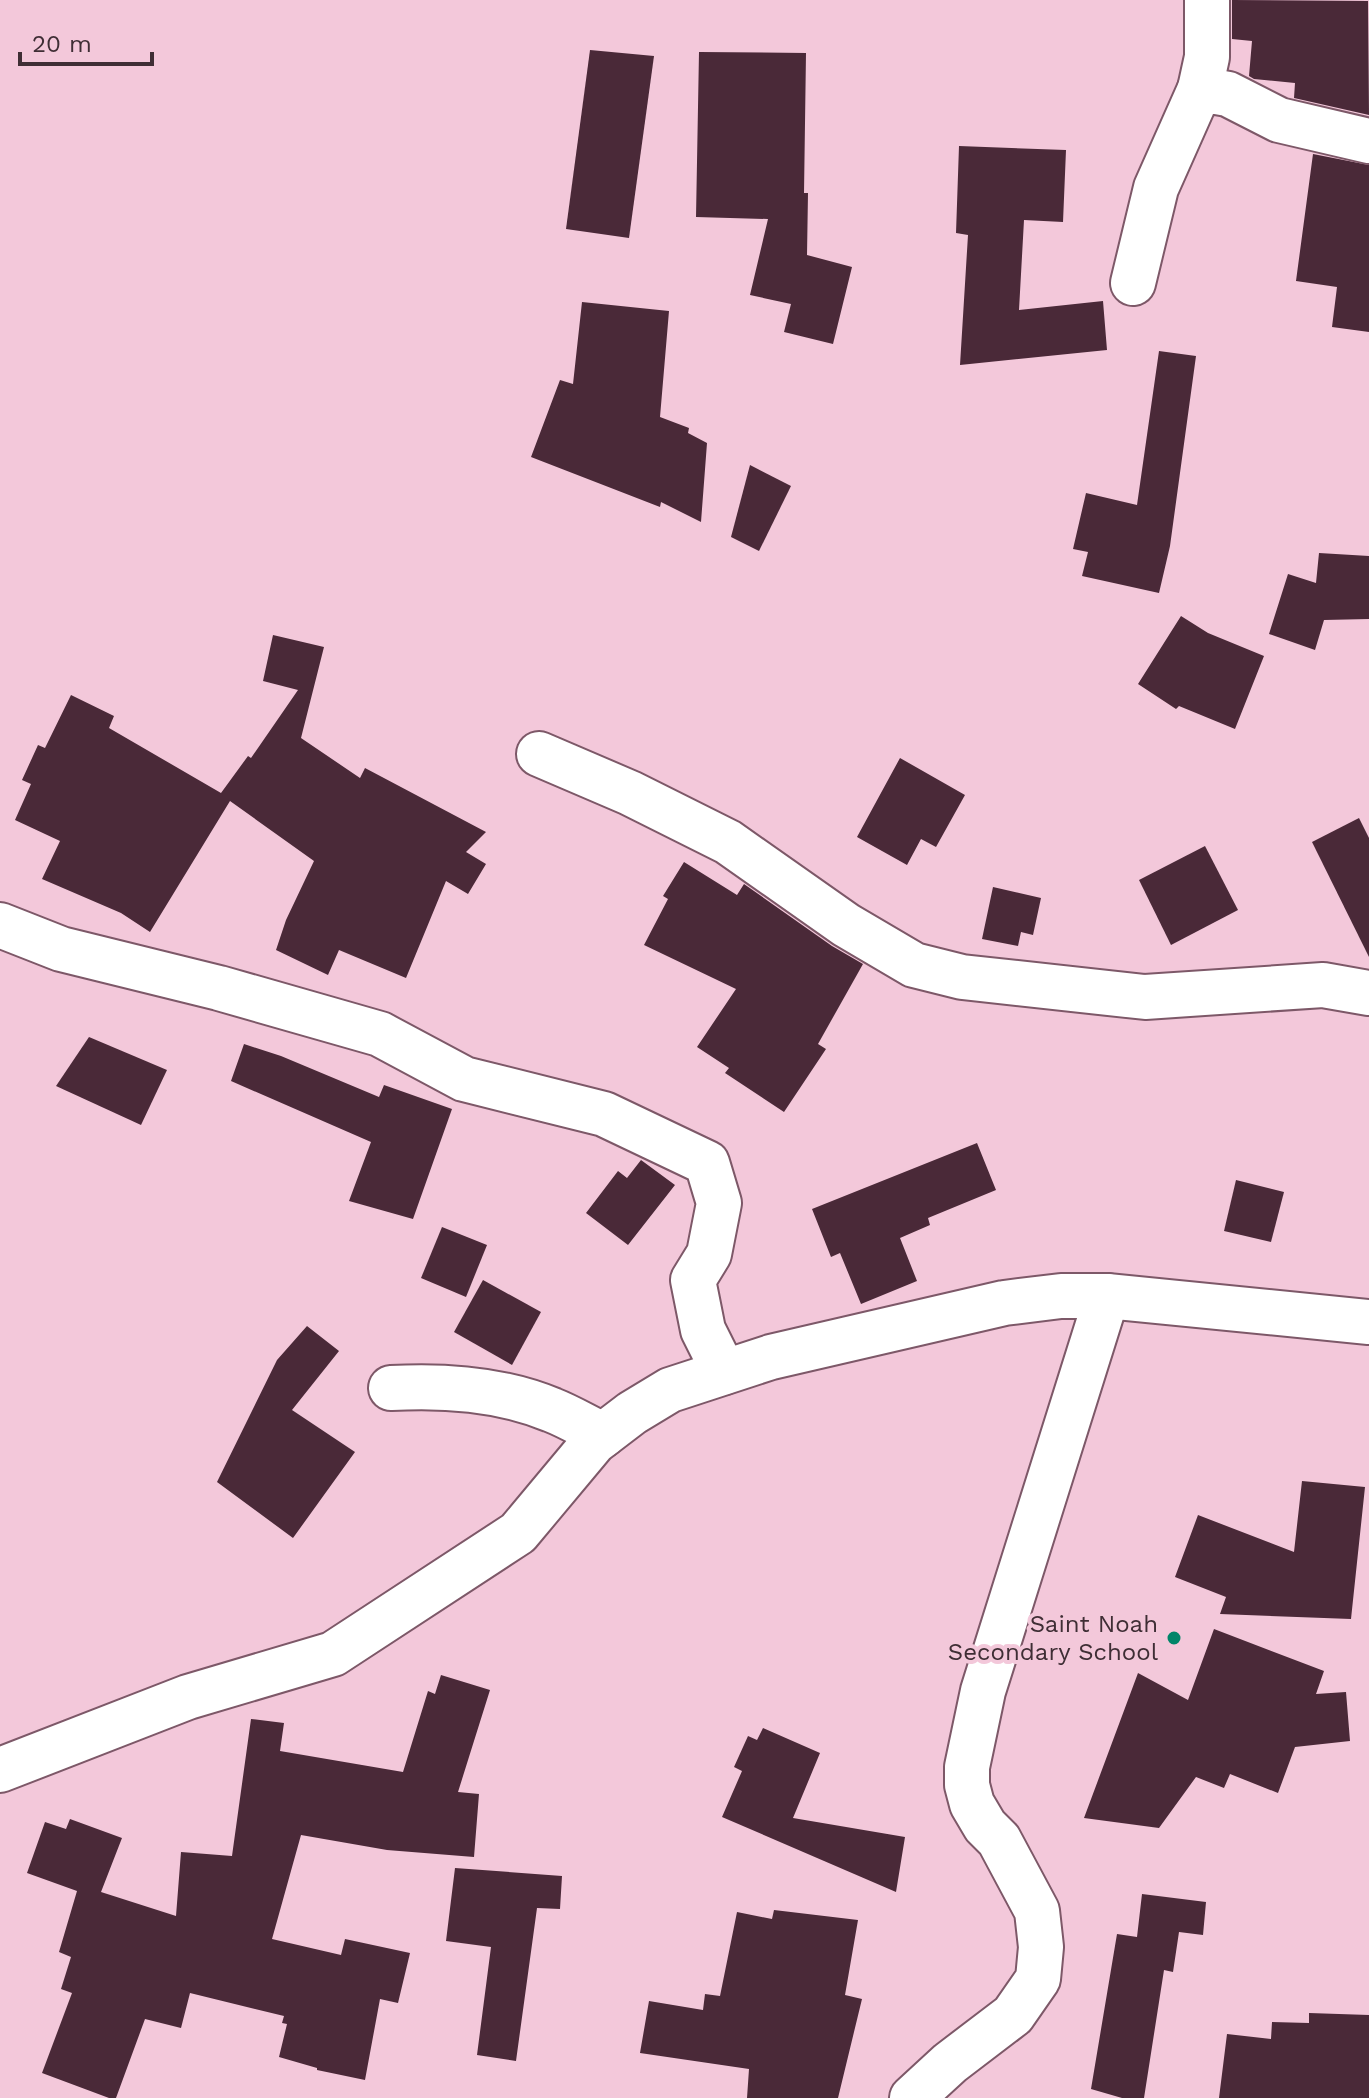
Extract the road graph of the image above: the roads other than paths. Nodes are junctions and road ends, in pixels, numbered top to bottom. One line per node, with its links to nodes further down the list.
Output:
1 (1207, 0): 2 (street)
2 (1200, 89): 3 (street); 4 (street)
3 (1369, 141)
4 (1133, 283)
5 (539, 754): 7 (street)
6 (0, 925): 10 (street)
7 (1369, 993)
8 (1107, 1296): 9 (street); 10 (street); 14 (street)
9 (1369, 1322)
10 (724, 1372): 12 (street)
11 (391, 1388): 12 (street)
12 (603, 1435): 13 (street)
13 (0, 1770)
14 (912, 2098)

